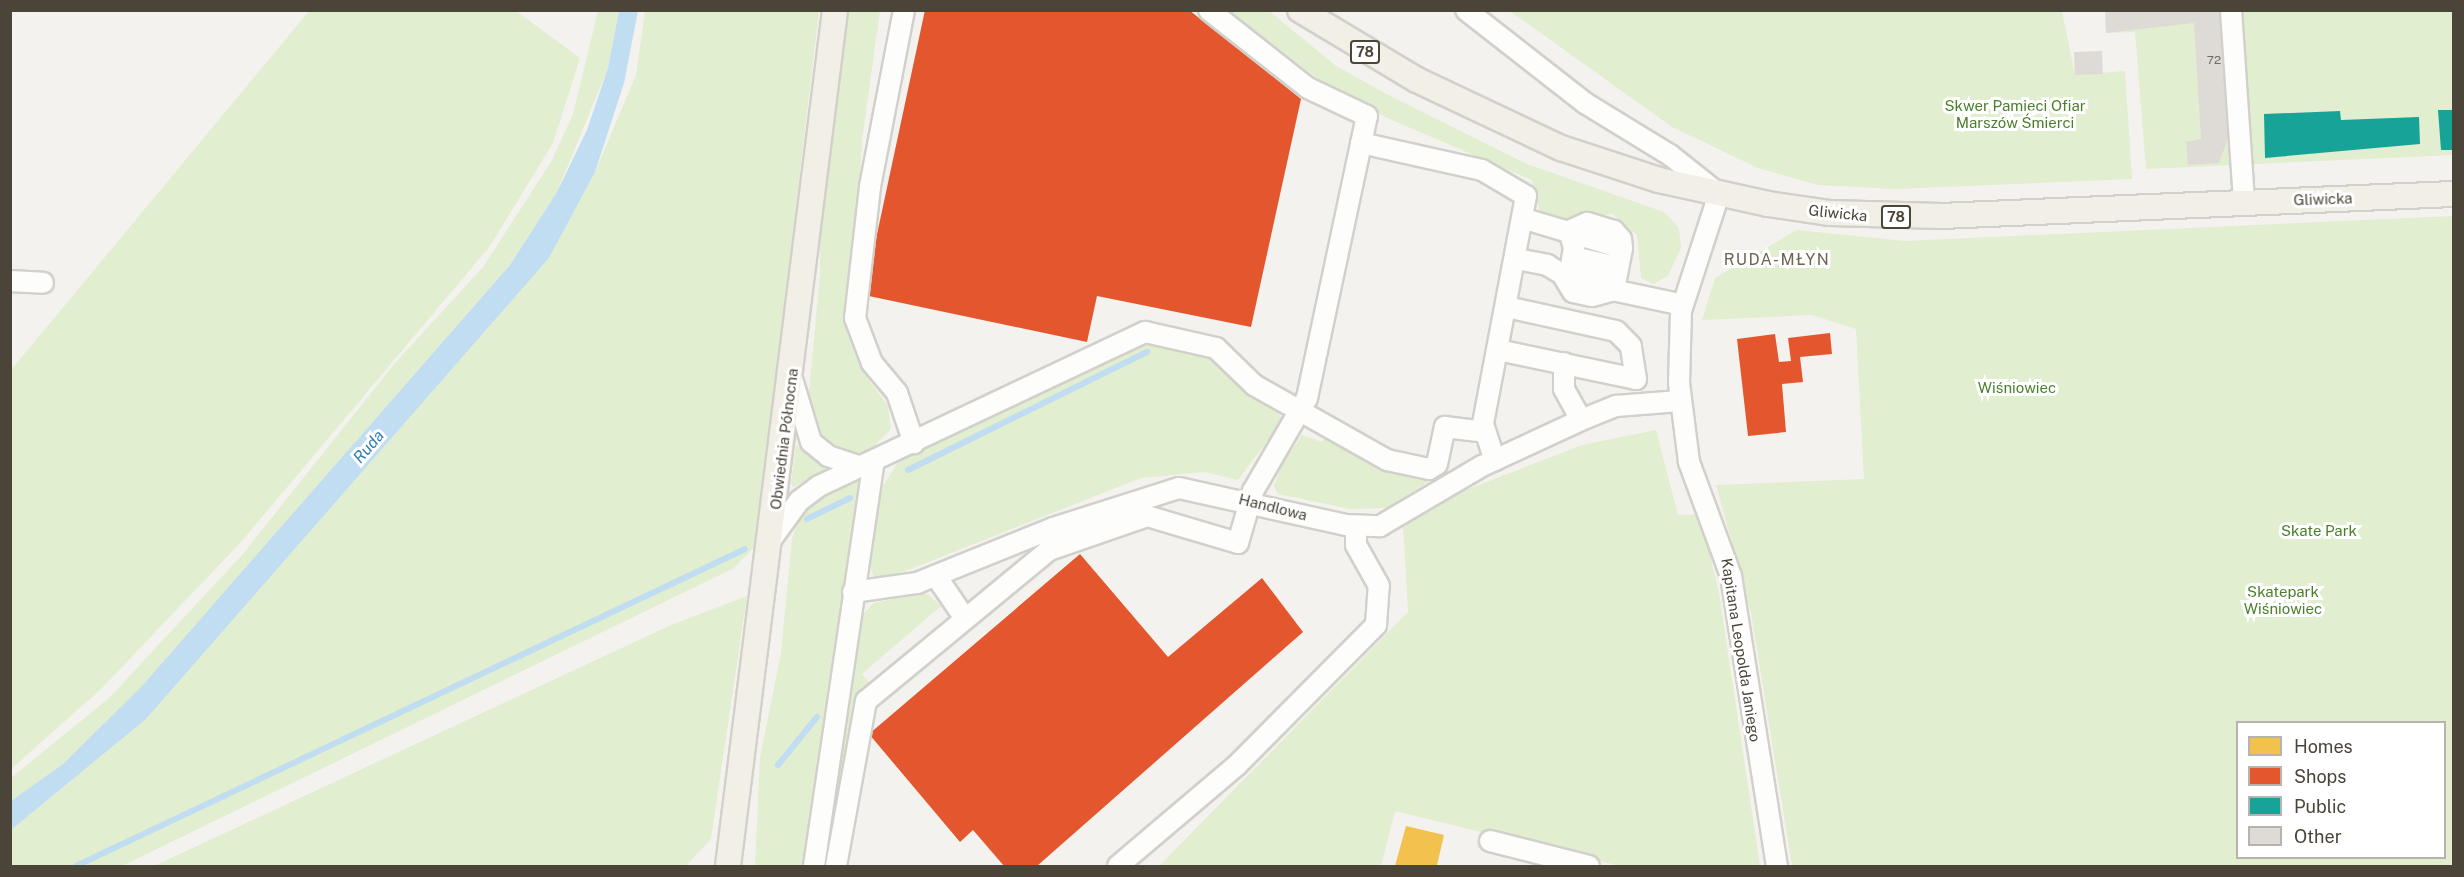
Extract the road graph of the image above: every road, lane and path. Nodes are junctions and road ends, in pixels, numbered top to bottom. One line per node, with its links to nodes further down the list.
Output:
1 (835, 10): 23 (main road, Obwiednia Północna)
2 (904, 10): 28 (street)
3 (1209, 10): 7 (street)
4 (1300, 10): 9 (main road, Gliwicka / 78)
5 (1466, 10): 8 (street)
6 (2230, 10): 12 (street)
7 (1361, 143): 13 (street); 25 (street)
8 (1670, 155): 9 (street); 10 (street)
9 (1659, 180): 10 (main road, Gliwicka / 78)
10 (1719, 194): 12 (main road, Gliwicka / 78); 19 (street, Kapitana Leopolda Janiego)
11 (2454, 194): 12 (main road, Gliwicka / 78)
12 (2244, 202)
13 (1525, 219): 14 (street); 15 (street)
14 (1569, 231): 16 (street); 16 (street)
15 (1517, 260): 16 (street); 20 (street)
16 (1617, 271): 19 (street)
17 (10, 281): 18 (street)
18 (42, 283)
19 (1683, 304): 24 (street, Kapitana Leopolda Janiego)
20 (1507, 307): 21 (street); 22 (street)
21 (1498, 350): 22 (street); 27 (street)
22 (1564, 363): 26 (street)
23 (791, 377): 30 (street); 33 (main road, Obwiednia Północna)
24 (1680, 401): 26 (street, Handlowa); 43 (street, Kapitana Leopolda Janiego)
25 (1299, 412): 27 (street); 28 (street); 31 (street)
26 (1581, 420): 29 (street, Handlowa)
27 (1485, 432): 29 (street)
28 (914, 443): 30 (street)
29 (1495, 459): 32 (street, Handlowa)
30 (866, 463): 33 (street); 35 (street)
31 (1250, 500): 32 (street, Handlowa); 34 (street, Handlowa); 36 (street)
32 (1356, 527): 41 (street)
33 (772, 538): 38 (main road, Obwiednia Północna)
34 (936, 576): 35 (street, Handlowa); 36 (street)
35 (854, 592): 39 (street)
36 (964, 617): 40 (street)
37 (1490, 841): 42 (street)
38 (728, 867)
39 (814, 867)
40 (836, 867)
41 (1118, 867)
42 (1589, 867)
43 (1777, 867)

